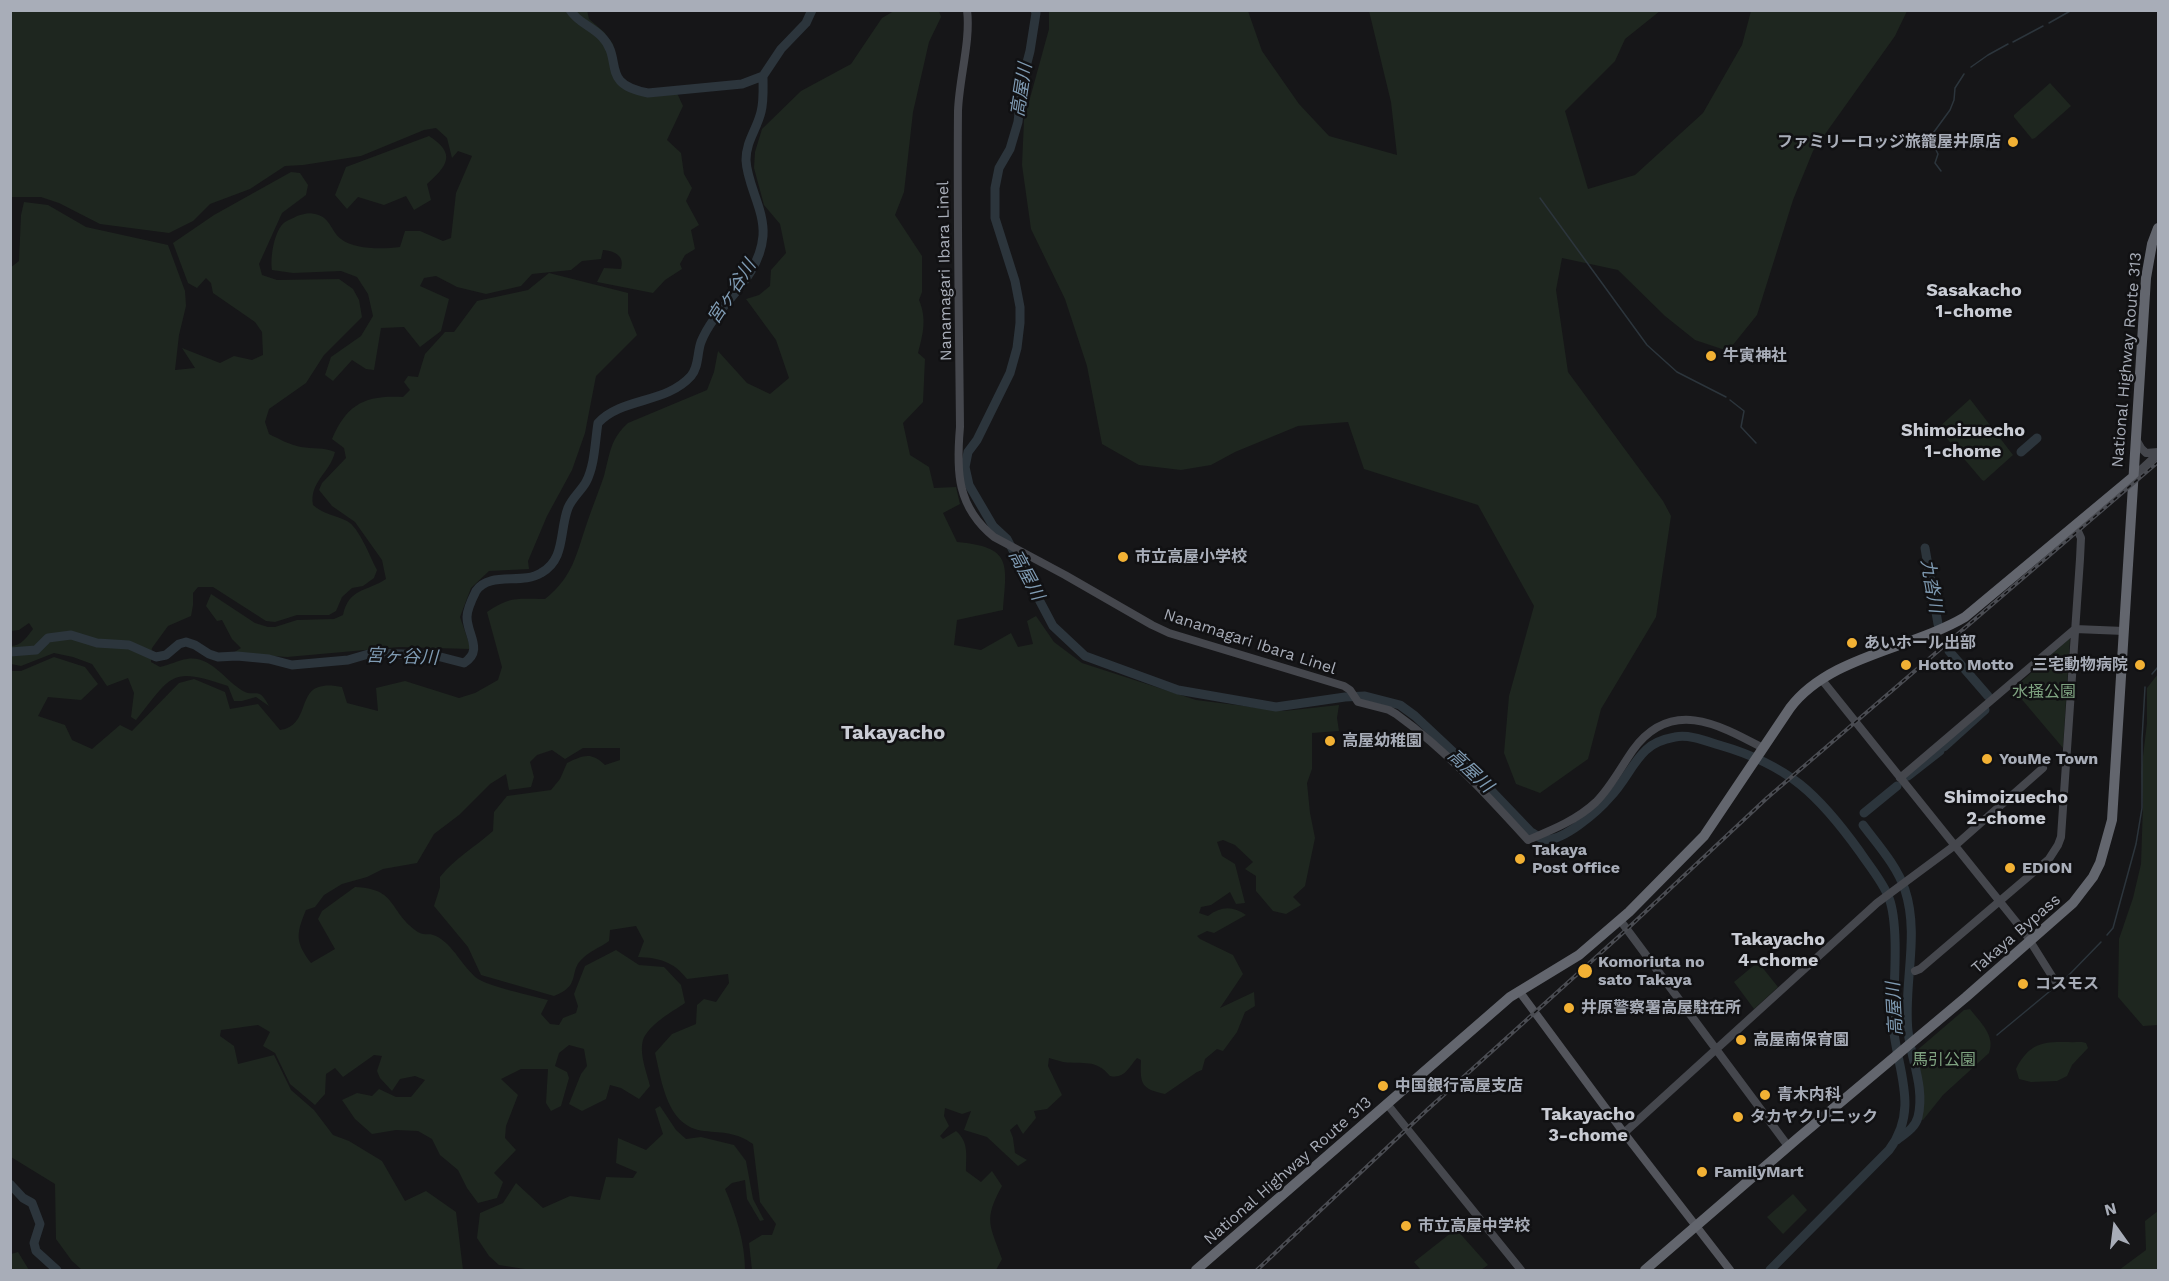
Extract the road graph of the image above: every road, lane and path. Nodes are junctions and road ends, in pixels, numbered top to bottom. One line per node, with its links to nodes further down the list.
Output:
1 (967, 10): 12 (street, Nanamagari Ibara Linel)
2 (2158, 228): 3 (highway, National Highway Route 313)
3 (2135, 437): 4 (street); 5 (highway, National Highway Route 313)
4 (2158, 453): 5 (street)
5 (2133, 477): 6 (highway, National Highway Route 313); 7 (highway, Takaya Bypass)
6 (2107, 498): 7 (highway); 8 (highway, National Highway Route 313)
7 (2131, 512): 10 (highway, Takaya Bypass)
8 (2075, 525): 9 (street); 11 (highway, National Highway Route 313)
9 (2075, 629): 10 (street); 14 (street); 16 (street)
10 (2124, 630): 18 (highway, Takaya Bypass)
11 (1822, 680): 12 (highway, National Highway Route 313); 14 (street)
12 (1762, 749): 17 (highway, National Highway Route 313)
13 (2043, 768): 15 (street)
14 (1900, 778): 15 (street)
15 (1954, 846): 16 (street); 22 (street)
16 (1999, 901): 18 (street); 19 (street)
17 (1620, 920): 21 (highway, National Highway Route 313); 22 (street)
18 (2031, 941): 20 (street); 25 (highway, Takaya Bypass)
19 (1915, 971)
20 (2055, 981)
21 (1519, 991): 23 (highway, National Highway Route 313); 24 (main road)
22 (1716, 1051): 24 (street); 25 (street)
23 (1387, 1104): 27 (highway, National Highway Route 313); 28 (street)
24 (1624, 1133): 26 (main road)
25 (1788, 1146): 26 (highway, Takaya Bypass)
26 (1696, 1227): 29 (highway, Takaya Bypass); 30 (main road)
27 (1196, 1270)
28 (1521, 1270)
29 (1645, 1270)
30 (1730, 1270)

